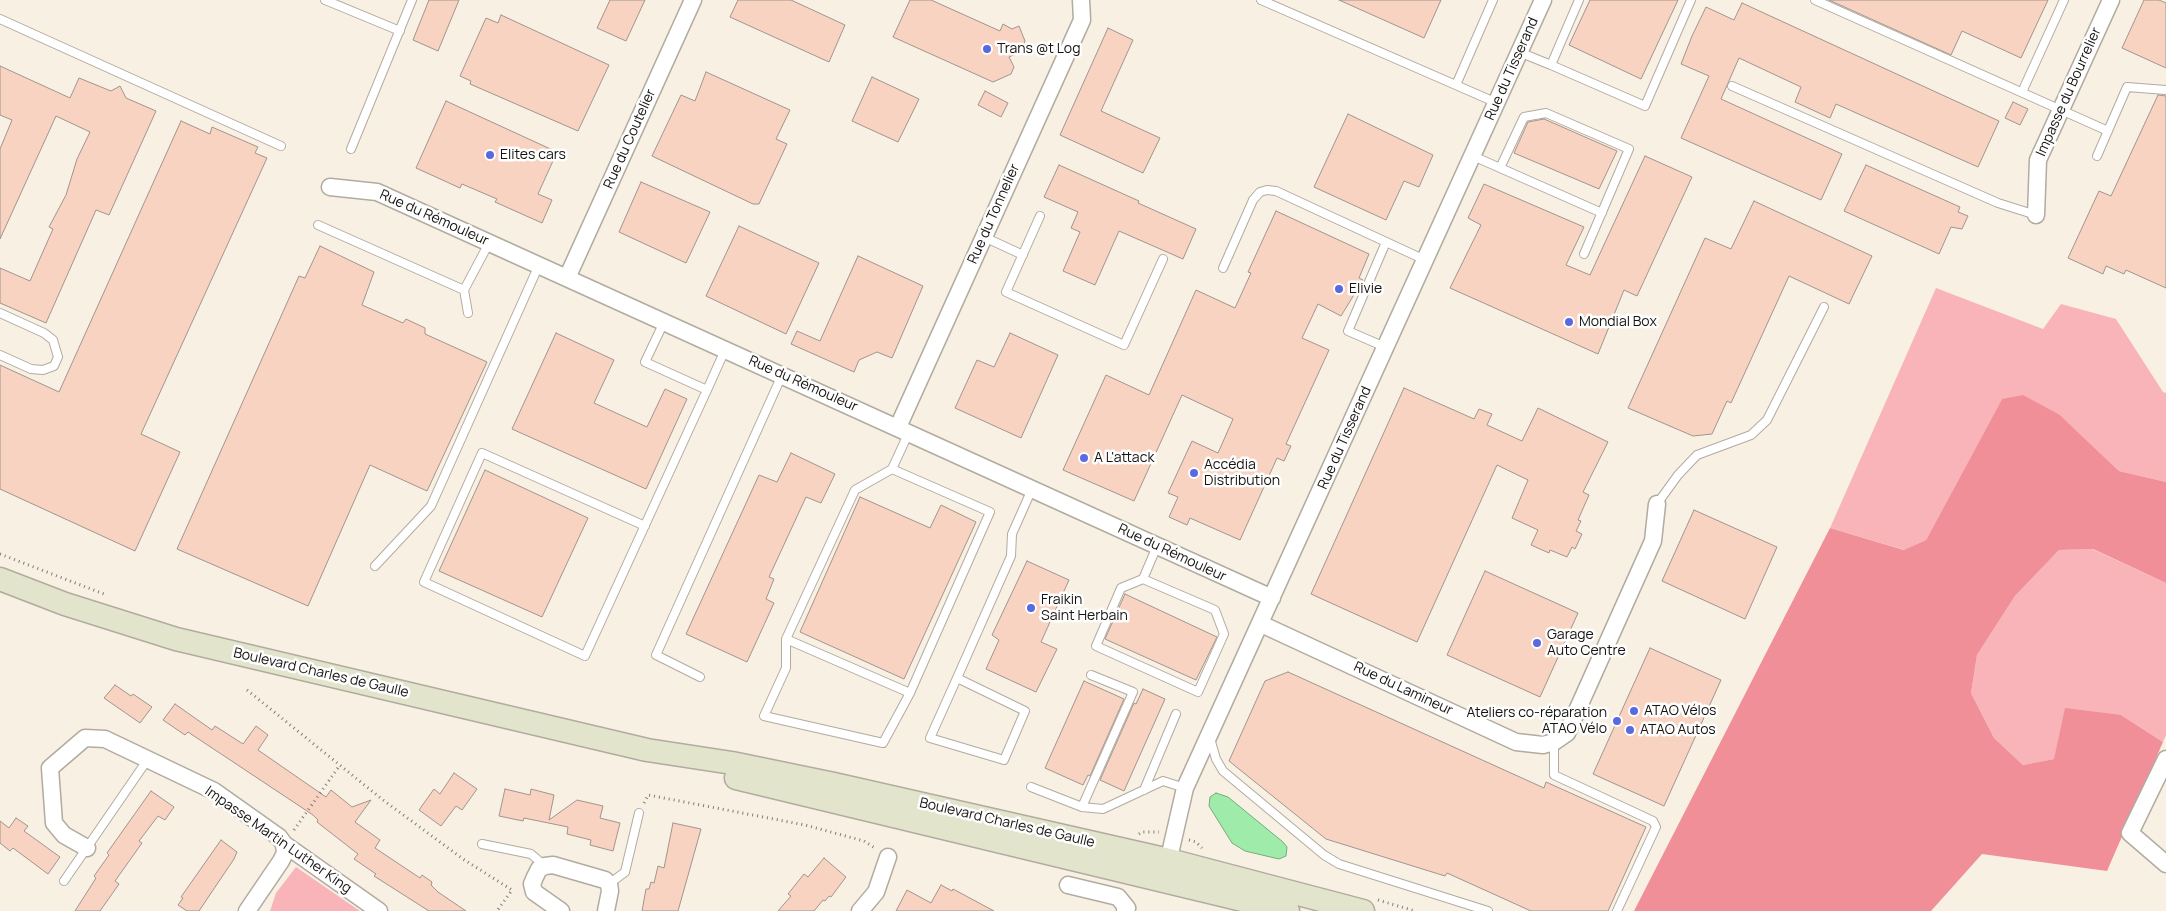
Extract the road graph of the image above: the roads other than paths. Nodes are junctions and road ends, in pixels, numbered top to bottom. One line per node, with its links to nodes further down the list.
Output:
1 (325, 0): 14 (lane)
2 (412, 0): 14 (lane)
3 (693, 0): 43 (street, Rue du Coutelier)
4 (1081, 0): 34 (street, Rue du Tonnelier)
5 (1261, 0): 17 (lane)
6 (1493, 0): 17 (lane)
7 (1543, 0): 15 (street, Rue du Tisserand)
8 (1579, 0): 16 (lane)
9 (1691, 0): 16 (lane)
10 (1815, 0): 20 (lane)
11 (2064, 0): 20 (lane)
12 (2111, 0): 22 (street, Impasse du Bourrelier)
13 (0, 19): 24 (lane)
14 (400, 31): 25 (lane)
15 (1519, 52): 16 (lane); 21 (street, Rue du Tisserand)
16 (1551, 65)
17 (1456, 85): 21 (lane)
18 (1732, 86): 31 (lane)
19 (2166, 90): 23 (lane)
20 (2022, 92): 22 (lane)
21 (1496, 103): 26 (street, Rue du Tisserand)
22 (2061, 110): 23 (lane); 31 (street, Impasse du Bourrelier)
23 (2108, 131): 27 (lane)
24 (281, 146)
25 (351, 149)
26 (1472, 156): 28 (lane); 40 (street, Rue du Tisserand)
27 (2097, 156)
28 (1500, 168): 30 (lane); 30 (lane)
29 (330, 188): 35 (street, Rue du Rémouleur)
30 (1602, 213): 37 (lane)
31 (2036, 215)
32 (1040, 216): 38 (lane)
33 (318, 225): 44 (lane)
34 (984, 237): 38 (lane); 54 (street, Rue du Tonnelier)
35 (489, 242): 41 (street, Rue du Rémouleur); 44 (lane)
36 (1386, 242): 40 (lane); 42 (lane); 49 (lane)
37 (1584, 254)
38 (1023, 255): 39 (lane)
39 (1163, 259)
40 (1426, 260): 49 (street, Rue du Tisserand)
41 (539, 265): 43 (street, Rue du Rémouleur); 60 (lane)
42 (1223, 268)
43 (567, 278): 48 (street, Rue du Rémouleur)
44 (464, 290): 47 (lane)
45 (1824, 307): 57 (lane)
46 (0, 313): 51 (lane)
47 (468, 313)
48 (664, 322): 50 (street, Rue du Rémouleur); 53 (lane)
49 (1386, 348): 63 (street, Rue du Tisserand)
50 (725, 349): 52 (street, Rue du Rémouleur); 53 (lane)
51 (0, 355)
52 (782, 375): 54 (street, Rue du Rémouleur); 67 (lane)
53 (707, 390): 58 (lane)
54 (903, 430): 55 (lane); 56 (street, Rue du Rémouleur)
55 (892, 469): 65 (lane); 69 (lane)
56 (1032, 489): 59 (street, Rue du Rémouleur); 68 (lane)
57 (1657, 504): 72 (street)
58 (645, 526): 58 (lane)
59 (1157, 546): 62 (lane); 63 (street, Rue du Rémouleur)
60 (375, 566)
61 (0, 579): 86 (street, Boulevard Charles de Gaulle)
62 (1142, 580): 62 (lane)
63 (1272, 598): 64 (street, Rue du Tisserand)
64 (1261, 624): 71 (street, Rue du Tisserand); 72 (street, Rue du Lamineur)
65 (786, 639): 69 (lane); 69 (lane)
66 (1091, 675): 78 (lane)
67 (700, 677)
68 (956, 678): 68 (lane)
69 (910, 693)
70 (1176, 714): 77 (lane)
71 (1210, 735): 76 (street, Rue du Tisserand); 98 (lane)
72 (1554, 742): 99 (lane)
73 (148, 759): 80 (street, Impasse Martin Luther King); 82 (lane); 82 (street, Impasse Martin Luther King)
74 (2166, 759): 84 (street)
75 (1031, 787): 78 (lane)
76 (1185, 788): 77 (lane); 86 (street, Rue du Tisserand)
77 (1144, 790): 78 (lane)
78 (1082, 807)
79 (639, 813): 88 (lane)
80 (284, 844): 90 (street); 91 (street, Impasse Martin Luther King)
81 (482, 844): 85 (lane)
82 (86, 848): 87 (lane)
83 (888, 857): 94 (street)
84 (2166, 864)
85 (546, 866): 88 (street); 92 (street)
86 (1166, 870): 96 (street, Boulevard Charles de Gaulle); 97 (street, Boulevard Charles de Gaulle)
87 (64, 881)
88 (609, 884): 93 (street)
89 (1068, 885): 95 (street)
90 (247, 911)
91 (379, 911)
92 (561, 911)
93 (606, 911)
94 (860, 911)
95 (1125, 911)
96 (1288, 911)
97 (1363, 911)
98 (1488, 911)
99 (1617, 911)

